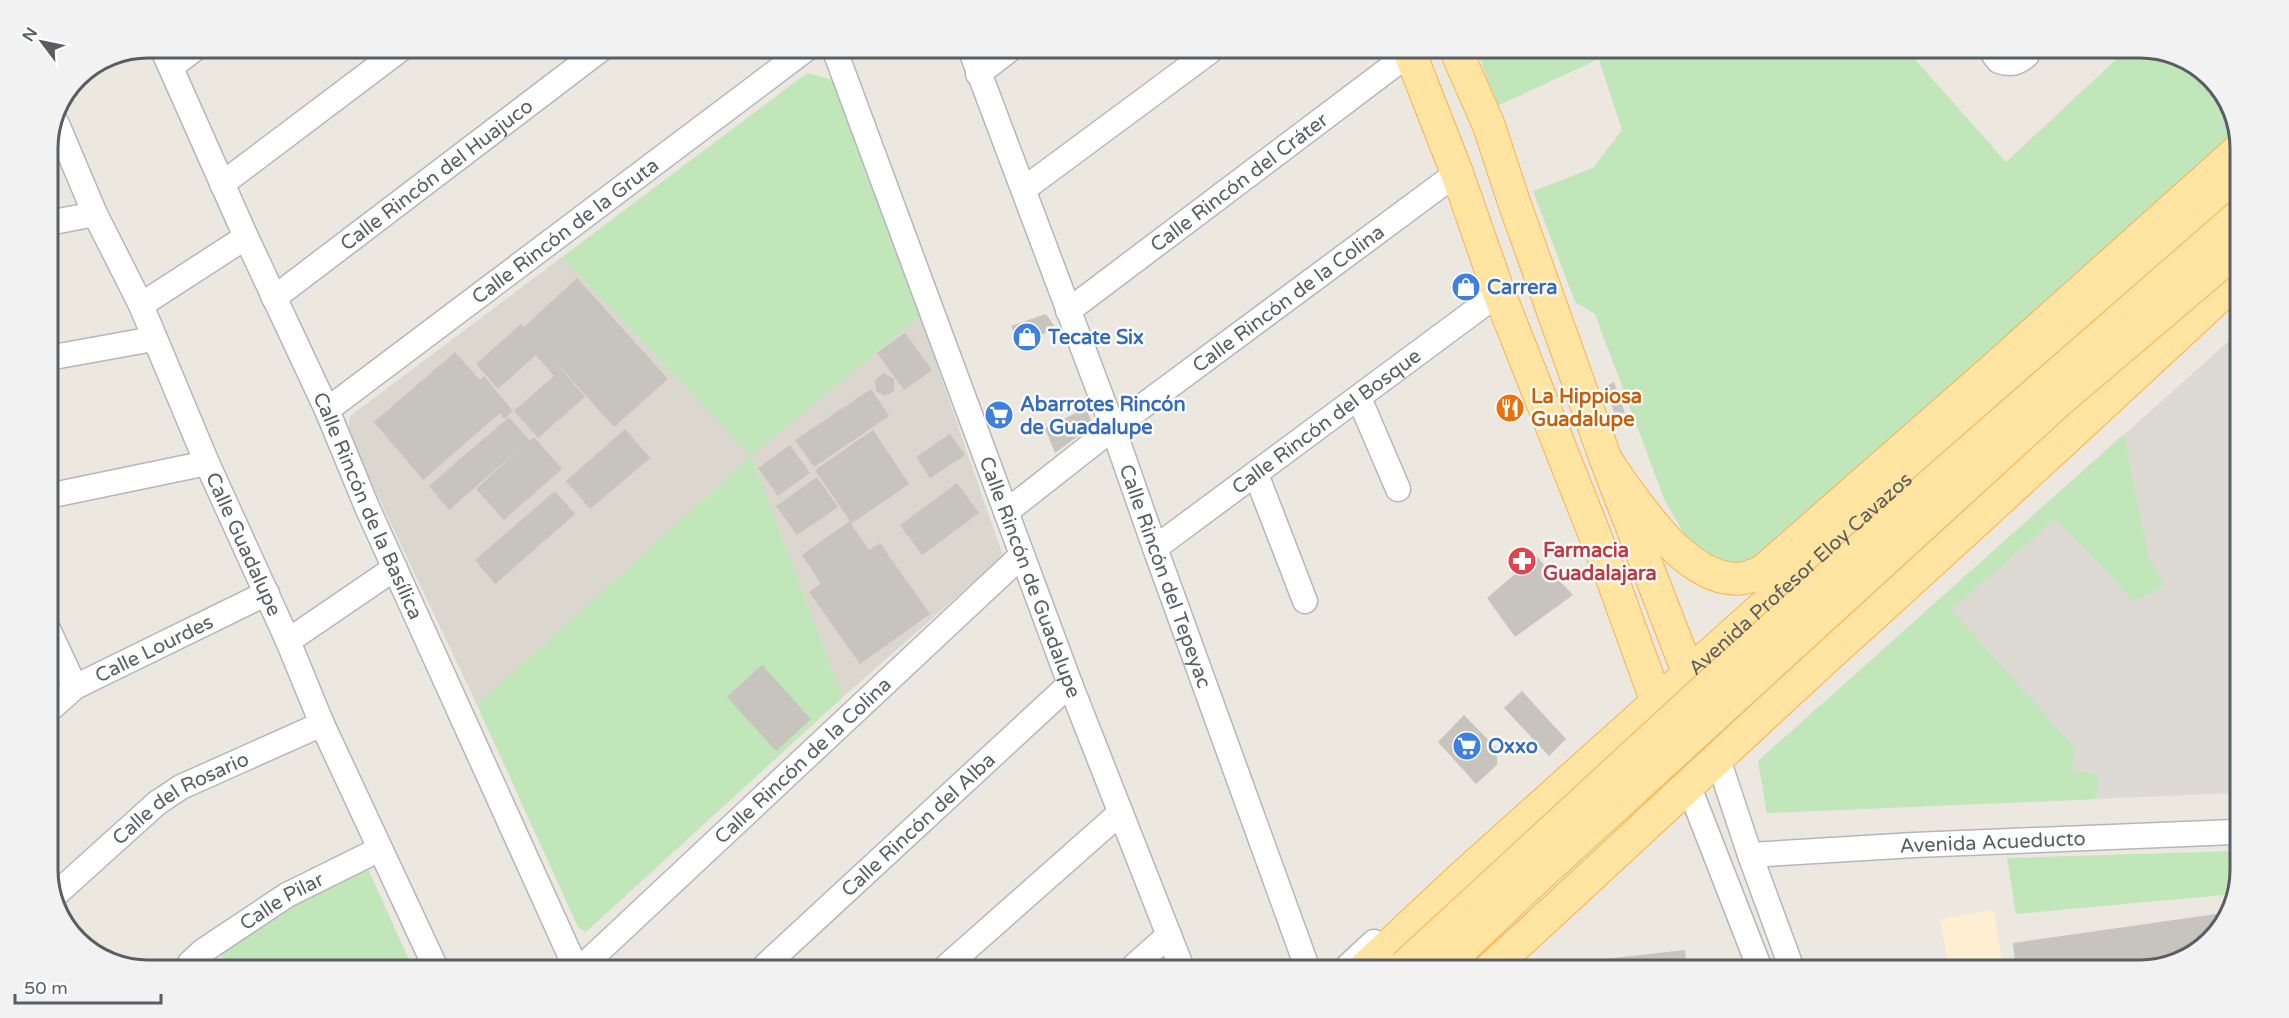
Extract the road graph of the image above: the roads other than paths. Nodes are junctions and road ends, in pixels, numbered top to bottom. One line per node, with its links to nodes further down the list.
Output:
1 (167, 59): 19 (street, Calle Rincón de la Basílica)
2 (388, 59): 19 (street)
3 (588, 59): 30 (street, Calle Rincón del Huajuco)
4 (793, 59): 36 (street, Calle Rincón de la Gruta)
5 (838, 59): 43 (street, Calle Rincón de Guadalupe)
6 (973, 59): 15 (street, Calle Rincón del Tepeyac)
7 (998, 59): 15 (street)
8 (1200, 59): 20 (street)
9 (1402, 59): 32 (street, Calle Rincón del Cráter)
10 (1412, 59): 18 (main road)
11 (1422, 59): 22 (main road)
12 (1460, 59): 22 (main road)
13 (2000, 59): 14 (street)
14 (2022, 59)
15 (978, 74): 20 (street, Calle Rincón del Tepeyac)
16 (61, 133): 23 (street, Calle Guadalupe)
17 (2230, 158): 38 (main road)
18 (1457, 173): 29 (main road); 37 (street, Calle Rincón de la Colina)
19 (222, 184): 26 (street, Calle Rincón de la Basílica)
20 (1024, 189): 32 (street, Calle Rincón del Tepeyac)
21 (2230, 194): 44 (main road, Avenida Profesor Eloy Cavazos)
22 (1515, 205): 38 (main road)
23 (95, 214): 24 (street); 31 (street, Calle Guadalupe)
24 (59, 221)
25 (2230, 224): 84 (main road, Avenida Profesor Eloy Cavazos, bridge)
26 (246, 237): 30 (street, Calle Rincón de la Basílica); 31 (street)
27 (2230, 256): 85 (main road, bridge)
28 (2230, 286): 49 (main road)
29 (1498, 293): 35 (street, Calle Rincón del Bosque); 59 (main road)
30 (273, 298): 36 (street, Calle Rincón de la Basílica)
31 (141, 305): 33 (street, Calle Guadalupe)
32 (1068, 311): 37 (street, Calle Rincón del Tepeyac)
33 (153, 339): 34 (street); 39 (street, Calle Guadalupe)
34 (59, 356)
35 (1359, 398): 40 (street, Calle Rincón del Bosque); 41 (street)
36 (327, 410): 47 (street, Calle Rincón de la Basílica)
37 (1113, 428): 43 (street, Calle Rincón de la Colina); 45 (street, Calle Rincón del Tepeyac)
38 (1606, 460): 55 (main road)
39 (207, 463): 42 (street); 50 (street, Calle Guadalupe)
40 (1256, 474): 45 (street, Calle Rincón del Bosque); 51 (street)
41 (1398, 489)
42 (59, 494)
43 (1006, 512): 46 (street, Calle Rincón de Guadalupe)
44 (1858, 523): 48 (main road, Avenida Profesor Eloy Cavazos); 49 (main road)
45 (1155, 548): 81 (street, Calle Rincón del Tepeyac)
46 (1022, 555): 56 (street, Calle Rincón de Guadalupe); 76 (street, Calle Rincón de la Colina)
47 (395, 568): 52 (street); 75 (street, Calle Rincón de la Basílica)
48 (1782, 590): 53 (main road); 55 (main road, Avenida Profesor Eloy Cavazos)
49 (1902, 591): 53 (main road)
50 (267, 593): 52 (street, Calle Guadalupe); 57 (street, Calle Lourdes)
51 (1305, 601)
52 (288, 641): 60 (street, Calle Guadalupe)
53 (1838, 648): 61 (main road)
54 (59, 653): 57 (street)
55 (1690, 673): 59 (main road, Avenida Profesor Eloy Cavazos); 61 (main road)
56 (1070, 684): 63 (street, Calle Rincón de Guadalupe); 77 (street, Calle Rincón del Alba)
57 (75, 687): 58 (street, Calle Lourdes)
58 (59, 701)
59 (1658, 702): 62 (main road); 64 (main road, Avenida Profesor Eloy Cavazos)
60 (322, 723): 66 (street, Calle Guadalupe); 69 (street, Calle del Rosario)
61 (1718, 759): 62 (main road); 67 (street)
62 (1689, 787): 70 (main road); 87 (street)
63 (1120, 813): 71 (street, Calle Rincón de Guadalupe); 78 (street)
64 (1520, 825): 68 (main road, Avenida Profesor Eloy Cavazos); 70 (main road)
65 (2230, 832): 67 (street, Avenida Acueducto)
66 (380, 849): 73 (street, Calle Pilar); 74 (street, Calle Guadalupe)
67 (1750, 855): 88 (street)
68 (1456, 882): 72 (main road); 82 (street); 83 (main road, Avenida Profesor Eloy Cavazos)
69 (61, 890)
70 (1569, 895): 72 (main road)
71 (1169, 935): 79 (street); 80 (street, Calle Rincón de Guadalupe)
72 (1516, 944): 86 (main road)
73 (202, 959)
74 (432, 959)
75 (572, 959)
76 (590, 959)
77 (772, 959)
78 (955, 959)
79 (1142, 959)
80 (1178, 959)
81 (1304, 959)
82 (1356, 959)
83 (1374, 959)
84 (1413, 959)
85 (1451, 959)
86 (1500, 959)
87 (1756, 959)
88 (1788, 959)

